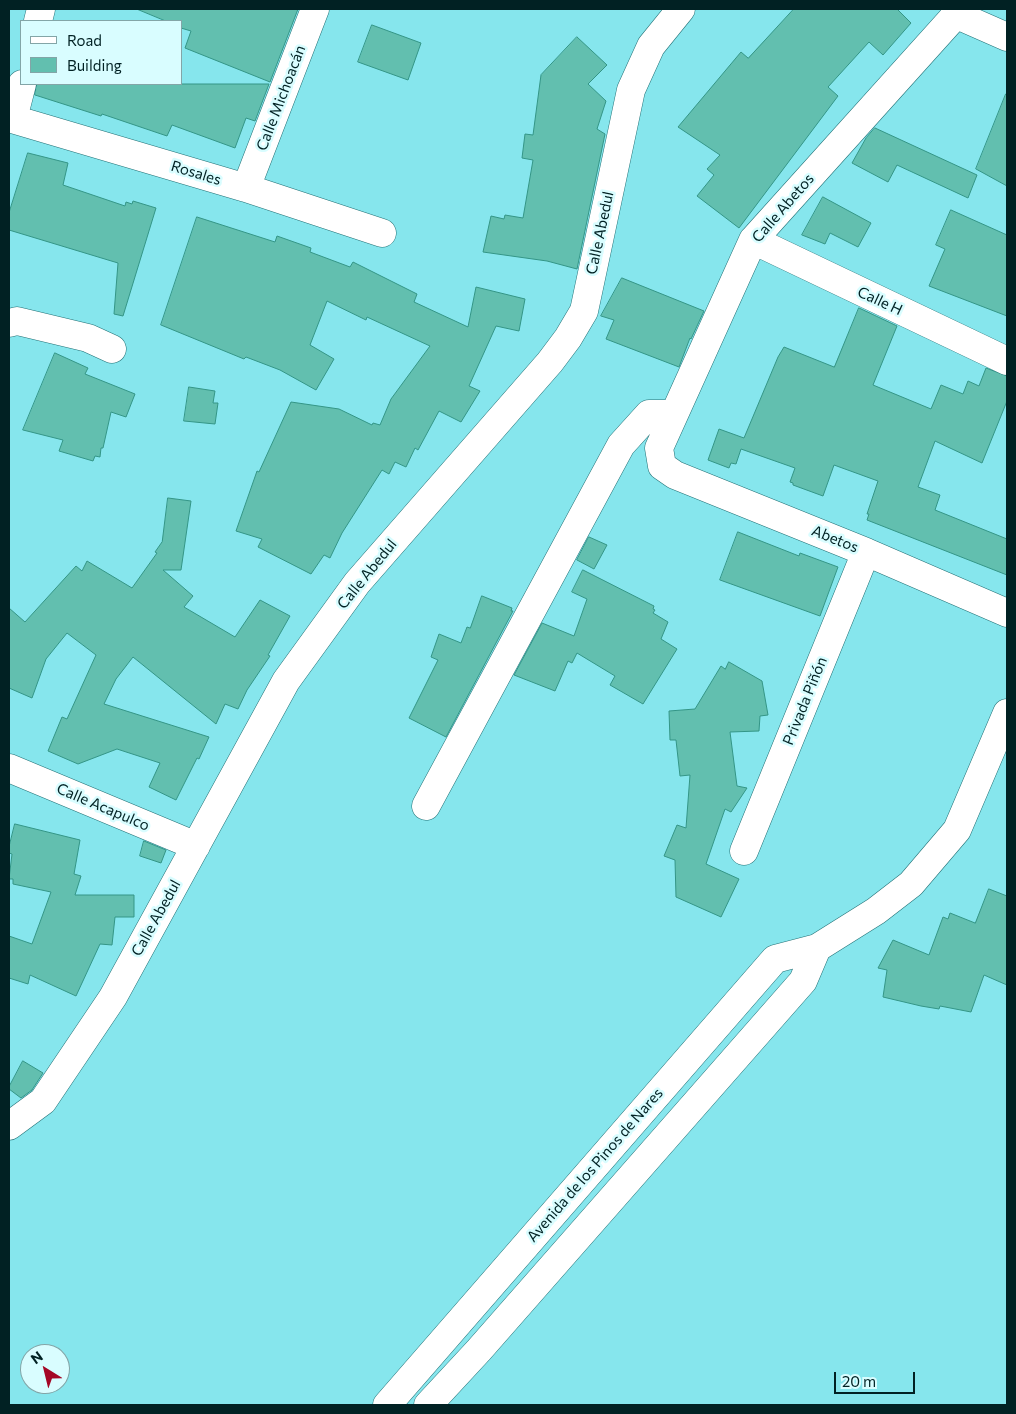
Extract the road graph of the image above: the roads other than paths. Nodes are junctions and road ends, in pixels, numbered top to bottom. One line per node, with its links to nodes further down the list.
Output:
1 (315, 9): 7 (street, Calle Michoacán)
2 (680, 9): 20 (street, Calle Abedul)
3 (959, 12): 4 (street); 9 (street, Calle Abetos)
4 (1007, 37)
5 (22, 85): 6 (street)
6 (11, 119): 7 (street, Rosales)
7 (246, 188): 8 (street, Rosales)
8 (382, 233)
9 (753, 240): 12 (street, Calle H); 13 (street, Calle Abetos)
10 (9, 324): 11 (street)
11 (112, 349)
12 (1007, 362)
13 (674, 414): 14 (street, Calle Abetos); 19 (street)
14 (662, 466): 15 (street, Abetos)
15 (866, 552): 16 (street, Abetos); 21 (street, Privada Piñón)
16 (1007, 614)
17 (1007, 712): 22 (street, Avenida de los Pinos de Nares)
18 (9, 768): 20 (street, Calle Acapulco)
19 (426, 806)
20 (196, 846): 23 (street, Calle Abedul)
21 (744, 851)
22 (817, 948): 24 (street, Avenida de los Pinos de Nares); 25 (street)
23 (9, 1126)
24 (456, 1326): 25 (street); 26 (street, Avenida de los Pinos de Nares)
25 (479, 1350): 27 (street)
26 (387, 1405)
27 (428, 1405)

